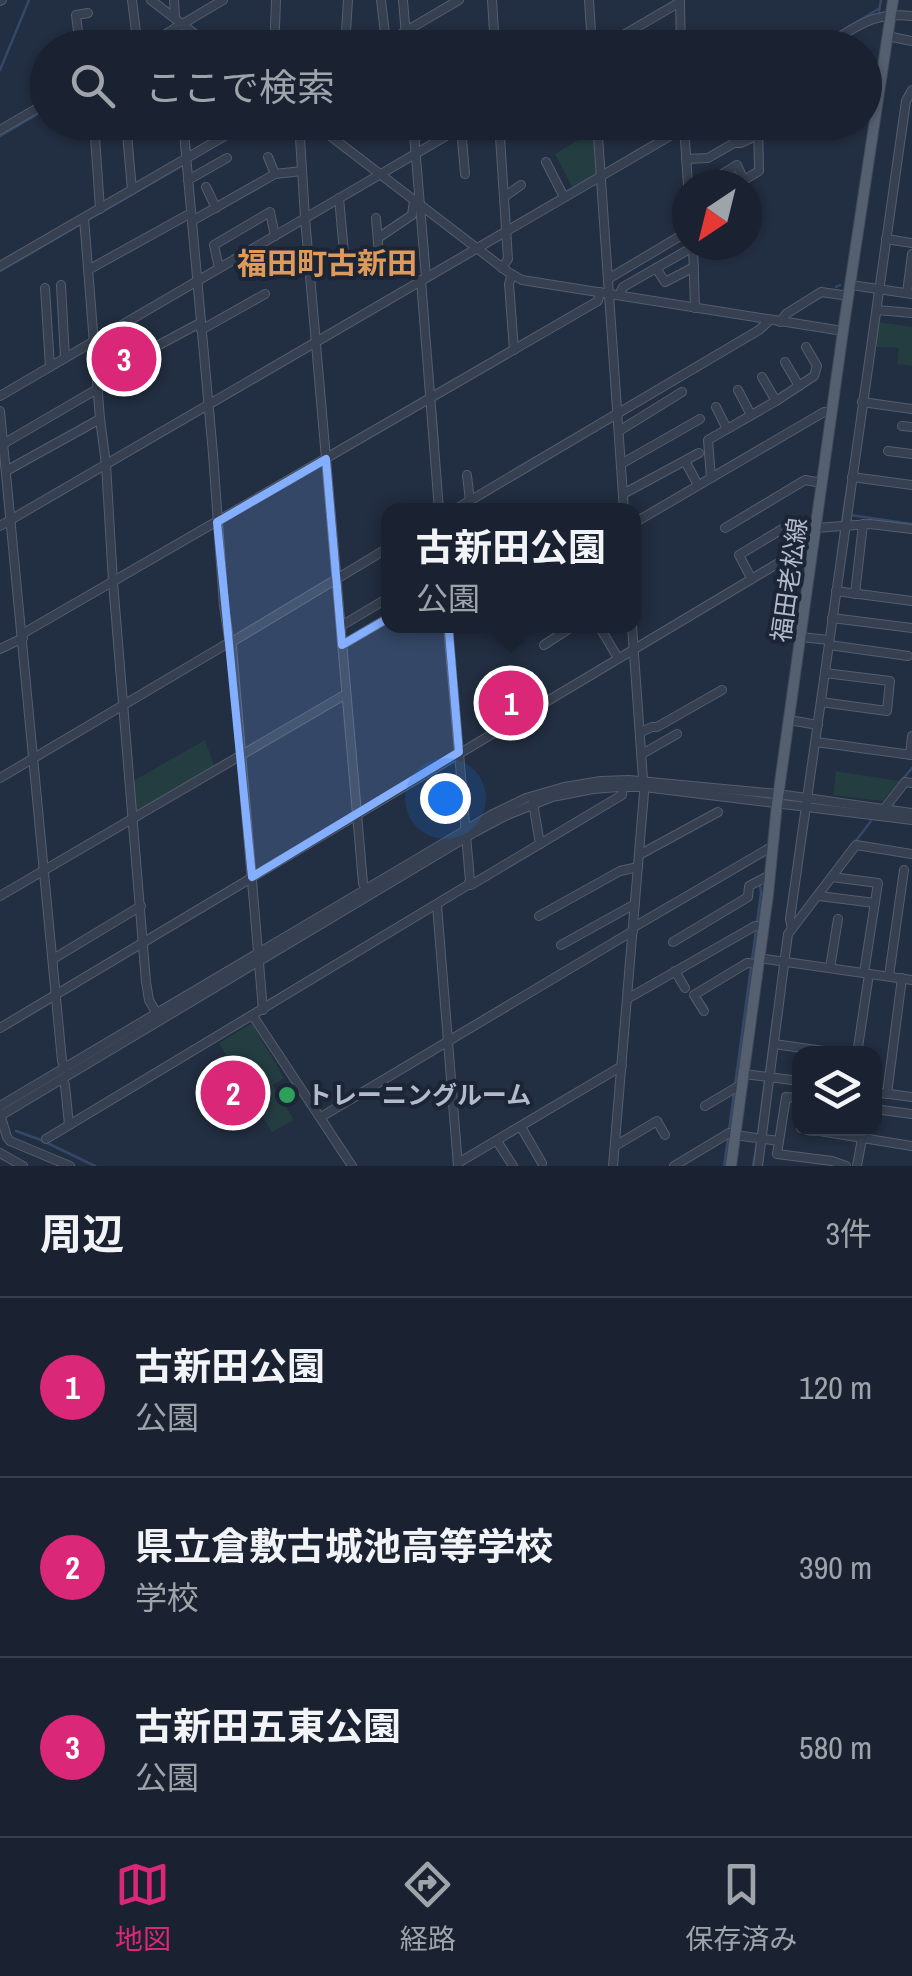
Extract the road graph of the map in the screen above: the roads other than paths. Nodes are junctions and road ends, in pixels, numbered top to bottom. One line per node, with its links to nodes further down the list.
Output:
1 (132, 0): 20 (street)
2 (151, 0): 17 (street)
3 (174, 0): 17 (street)
4 (223, 0): 17 (street)
5 (276, 0): 18 (street)
6 (348, 0): 24 (street)
7 (380, 0): 25 (street)
8 (403, 0): 26 (street)
9 (458, 0): 27 (street)
10 (492, 0): 28 (street)
11 (589, 0): 29 (street)
12 (892, 0): 15 (main road, 福田老松線)
13 (680, 1): 30 (street); 31 (street)
14 (88, 13): 19 (street)
15 (890, 13): 16 (street); 32 (street); 33 (main road, 福田老松線)
16 (912, 16)
17 (178, 23): 21 (street); 22 (street); 23 (street)
18 (274, 28)
19 (78, 30)
20 (137, 30)
21 (167, 30)
22 (178, 30)
23 (188, 30)
24 (346, 30)
25 (381, 30)
26 (406, 30)
27 (408, 30)
28 (494, 30)
29 (591, 30)
30 (631, 30)
31 (681, 30)
32 (854, 30)
33 (887, 36): 34 (street); 35 (main road, 福田老松線)
34 (912, 40)
35 (882, 70)
36 (912, 90): 85 (street)
37 (30, 112): 38 (street)
38 (0, 130)
39 (95, 140): 77 (street)
40 (128, 140): 71 (street)
41 (185, 140): 59 (street)
42 (220, 140): 59 (street)
43 (300, 140): 63 (street)
44 (336, 140): 65 (street)
45 (415, 140): 55 (street)
46 (440, 140): 55 (street)
47 (461, 140): 66 (street)
48 (500, 140): 72 (street)
49 (598, 140): 67 (street)
50 (659, 140): 67 (street)
51 (685, 140): 58 (street)
52 (747, 140): 58 (street)
53 (758, 140): 62 (street)
54 (872, 140): 108 (main road, 福田老松線)
55 (416, 154): 65 (street); 75 (street)
56 (268, 157): 64 (street)
57 (227, 158): 68 (street)
58 (686, 159): 61 (street)
59 (188, 160): 68 (street); 71 (street)
60 (546, 162): 73 (street)
61 (687, 170)
62 (759, 170)
63 (302, 171): 64 (street); 78 (street)
64 (274, 174): 76 (street)
65 (380, 174): 74 (street); 75 (street)
66 (465, 174)
67 (600, 176): 73 (street); 104 (street)
68 (190, 179): 80 (street)
69 (522, 185): 72 (street)
70 (206, 188): 76 (street)
71 (132, 190): 77 (street)
72 (504, 196): 82 (street)
73 (564, 196): 82 (street)
74 (339, 200): 78 (street); 101 (street)
75 (416, 202): 84 (street); 88 (street); 103 (street)
76 (216, 208): 80 (street)
77 (100, 209): 81 (street)
78 (305, 218): 83 (street); 89 (street)
79 (376, 218): 84 (street)
80 (193, 219): 99 (street); 105 (street)
81 (84, 221): 94 (street); 99 (street)
82 (506, 230): 88 (street); 97 (street)
83 (275, 236): 96 (street); 96 (street)
84 (378, 238): 91 (street)
85 (886, 240): 87 (street); 109 (street)
86 (672, 241): 104 (street)
87 (912, 244)
88 (476, 248): 97 (street); 103 (street)
89 (308, 250): 100 (street); 119 (street)
90 (912, 254): 112 (street)
91 (379, 255)
92 (672, 258): 98 (street)
93 (694, 260): 95 (street)
94 (0, 266)
95 (694, 267): 98 (street); 113 (street)
96 (219, 268): 105 (street)
97 (502, 268): 102 (street)
98 (656, 268): 111 (street)
99 (88, 270): 120 (street)
100 (265, 273)
101 (346, 274)
102 (512, 274): 111 (street); 122 (street)
103 (423, 278): 119 (street); 132 (street)
104 (608, 278): 111 (street)
105 (199, 280): 117 (street); 120 (street)
106 (61, 285): 123 (street)
107 (45, 288): 125 (street)
108 (850, 290): 109 (street); 116 (street); 118 (main road, 福田老松線)
109 (880, 290): 112 (street); 114 (street)
110 (264, 294): 117 (street)
111 (609, 294): 113 (street); 122 (street); 140 (street)
112 (909, 294)
113 (695, 308): 116 (street)
114 (877, 310): 115 (street); 134 (street)
115 (912, 314)
116 (775, 321): 118 (street); 140 (street)
117 (202, 327): 128 (street); 135 (street)
118 (842, 331): 139 (main road, 福田老松線)
119 (316, 342): 135 (street); 150 (street)
120 (93, 344): 123 (street); 128 (street)
121 (806, 347): 127 (street)
122 (514, 350): 132 (street)
123 (65, 358): 125 (street)
124 (786, 362): 127 (street)
125 (50, 366): 131 (street)
126 (762, 377): 133 (street)
127 (799, 386): 133 (street)
128 (97, 390): 142 (street); 146 (street)
129 (738, 390): 141 (street)
130 (682, 392): 145 (street)
131 (0, 396)
132 (433, 397): 150 (street); 163 (street)
133 (776, 402): 141 (street)
134 (862, 402): 137 (street); 156 (street)
135 (210, 403): 152 (street); 167 (street)
136 (716, 407): 144 (street)
137 (912, 409)
138 (0, 411): 146 (street)
139 (832, 413): 157 (street); 158 (main road, 福田老松線)
140 (617, 415): 145 (street); 162 (street)
141 (752, 415): 144 (street)
142 (100, 419): 152 (street); 154 (street)
143 (700, 419): 153 (street)
144 (727, 429): 157 (street)
145 (619, 431): 153 (street)
146 (3, 444): 154 (street)
147 (888, 451): 149 (street)
148 (699, 453): 151 (street)
149 (912, 454)
150 (326, 459): 167 (street); 178 (street)
151 (685, 461): 160 (street); 161 (street)
152 (106, 464): 168 (street); 179 (street)
153 (622, 464): 161 (street)
154 (6, 471): 168 (street)
155 (467, 475): 162 (street)
156 (852, 477): 159 (street); 171 (street)
157 (710, 478): 160 (street)
158 (822, 482): 172 (street); 173 (main road, 福田老松線)
159 (912, 485)
160 (698, 486): 166 (street)
161 (623, 494): 165 (street)
162 (470, 501): 164 (street)
163 (439, 503)
164 (466, 503)
165 (624, 503)
166 (641, 519)
167 (219, 521): 179 (street); 196 (street)
168 (7, 522): 193 (street)
169 (788, 524): 177 (street)
170 (863, 524): 171 (street); 174 (street); 181 (street)
171 (845, 527): 173 (street); 180 (street)
172 (725, 528)
173 (816, 528): 175 (main road, 福田老松線)
174 (912, 529)
175 (814, 545): 177 (street); 192 (main road, 福田老松線)
176 (381, 553): 178 (street)
177 (752, 578): 199 (street)
178 (338, 581): 186 (street); 196 (street)
179 (113, 582): 193 (street); 207 (street)
180 (836, 591): 181 (street); 184 (street)
181 (855, 594): 182 (street)
182 (912, 601)
183 (381, 602): 186 (street)
184 (832, 618): 187 (street); 195 (street)
185 (381, 622): 198 (street)
186 (341, 626): 198 (street)
187 (912, 629): 194 (street)
188 (449, 633): 214 (street)
189 (562, 633): 197 (street)
190 (603, 633): 202 (street)
191 (632, 633): 199 (street)
192 (801, 636): 195 (street); 208 (main road, 福田老松線)
193 (21, 637): 200 (street); 218 (street)
194 (910, 640)
195 (829, 643): 201 (street); 203 (street)
196 (231, 644): 207 (street); 217 (street)
197 (544, 644)
198 (342, 645): 205 (street)
199 (632, 649): 202 (street); 210 (street)
200 (0, 650)
201 (908, 656)
202 (618, 658): 214 (street)
203 (825, 674): 206 (street); 206 (street)
204 (722, 690): 210 (street)
205 (346, 694): 217 (street); 228 (street)
206 (821, 702): 209 (street)
207 (124, 707): 218 (street); 230 (street)
208 (789, 720): 209 (street); 223 (main road, 福田老松線)
209 (818, 725): 213 (street)
210 (641, 732): 215 (street)
211 (677, 734): 215 (street)
212 (912, 736): 216 (street)
213 (816, 742): 216 (street); 225 (street)
214 (461, 751): 228 (street); 231 (street)
215 (642, 754): 220 (street)
216 (911, 755)
217 (240, 756): 230 (street); 241 (street)
218 (33, 760): 219 (street); 238 (street)
219 (0, 778)
220 (643, 783): 222 (street); 223 (street); 231 (street); 235 (street)
221 (912, 783): 227 (street)
222 (622, 787): 224 (street); 232 (street)
223 (777, 799): 225 (street); 233 (main road, 福田老松線)
224 (534, 803): 231 (street); 232 (street)
225 (806, 803): 227 (street); 253 (street)
226 (718, 812): 235 (street)
227 (881, 812): 229 (street)
228 (357, 816): 241 (street); 243 (street)
229 (912, 816)
230 (133, 818): 238 (street); 249 (street)
231 (465, 834): 242 (street); 243 (street); 260 (street)
232 (540, 844): 242 (street)
233 (772, 846): 239 (main road, 福田老松線); 255 (street)
234 (912, 854): 240 (street)
235 (639, 855): 236 (street)
236 (636, 868): 248 (street); 250 (street)
237 (904, 870): 267 (street)
238 (44, 871): 244 (street); 261 (street)
239 (770, 875): 252 (main road, 福田老松線); 256 (street)
240 (832, 877): 245 (street); 246 (street)
241 (251, 879): 257 (street); 260 (street)
242 (469, 885): 247 (street)
243 (366, 890): 260 (street)
244 (0, 896)
245 (818, 896): 246 (street); 253 (street)
246 (875, 903): 266 (street)
247 (437, 905): 274 (street); 276 (street)
248 (633, 905): 254 (street); 255 (street)
249 (141, 906): 257 (street); 261 (street)
250 (540, 916)
251 (838, 919): 264 (street)
252 (759, 925): 262 (main road, 福田老松線); 265 (street)
253 (791, 926): 263 (street)
254 (586, 931): 258 (street); 259 (street)
255 (632, 931): 259 (street); 271 (street)
256 (673, 942)
257 (143, 945): 270 (street); 273 (street)
258 (561, 945)
259 (597, 952): 276 (street)
260 (259, 958): 273 (street); 274 (street); 283 (street)
261 (53, 959): 270 (street)
262 (755, 962): 263 (street); 272 (street); 285 (main road, 福田老松線)
263 (784, 962): 264 (street); 277 (street)
264 (830, 968): 266 (street)
265 (675, 971): 269 (street); 271 (street)
266 (866, 973): 267 (street); 278 (street)
267 (890, 976): 268 (street)
268 (907, 979): 287 (street)
269 (684, 988)
270 (55, 996): 275 (street); 281 (street)
271 (627, 998): 280 (street)
272 (704, 1011)
273 (156, 1014): 281 (street)
274 (258, 1014): 295 (street); 296 (street)
275 (0, 1028)
276 (450, 1042): 295 (street); 314 (street)
277 (774, 1044): 279 (street); 282 (street)
278 (858, 1046)
279 (792, 1047)
280 (620, 1067): 297 (street); 309 (street)
281 (65, 1068): 290 (street)
282 (767, 1076): 284 (street); 285 (street); 304 (street)
283 (62, 1079): 294 (street); 296 (street)
284 (792, 1080)
285 (739, 1084): 291 (street); 300 (main road, 福田老松線)
286 (882, 1093): 287 (street)
287 (887, 1094): 289 (street)
288 (792, 1097): 298 (street)
289 (912, 1098)
290 (0, 1106)
291 (705, 1106)
292 (882, 1110): 293 (street)
293 (912, 1114)
294 (0, 1116): 305 (street)
295 (321, 1117): 317 (street)
296 (69, 1125): 306 (street)
297 (521, 1126): 308 (street); 313 (street)
298 (781, 1126): 299 (street); 307 (street)
299 (792, 1127)
300 (732, 1134): 304 (street); 320 (street); 321 (main road, 福田老松線)
301 (665, 1135): 309 (street)
302 (863, 1136): 324 (street)
303 (874, 1136): 310 (street)
304 (759, 1138): 307 (street); 322 (street)
305 (3, 1139): 312 (street)
306 (46, 1139)
307 (779, 1141): 323 (street)
308 (497, 1142): 314 (street); 318 (street)
309 (615, 1146): 319 (street)
310 (912, 1146)
311 (1, 1155): 315 (street)
312 (46, 1162): 316 (street)
313 (542, 1162)
314 (459, 1163)
315 (23, 1166)
316 (70, 1166)
317 (352, 1166)
318 (513, 1166)
319 (614, 1166)
320 (674, 1166)
321 (731, 1166)
322 (758, 1166)
323 (844, 1166)
324 (858, 1166)

